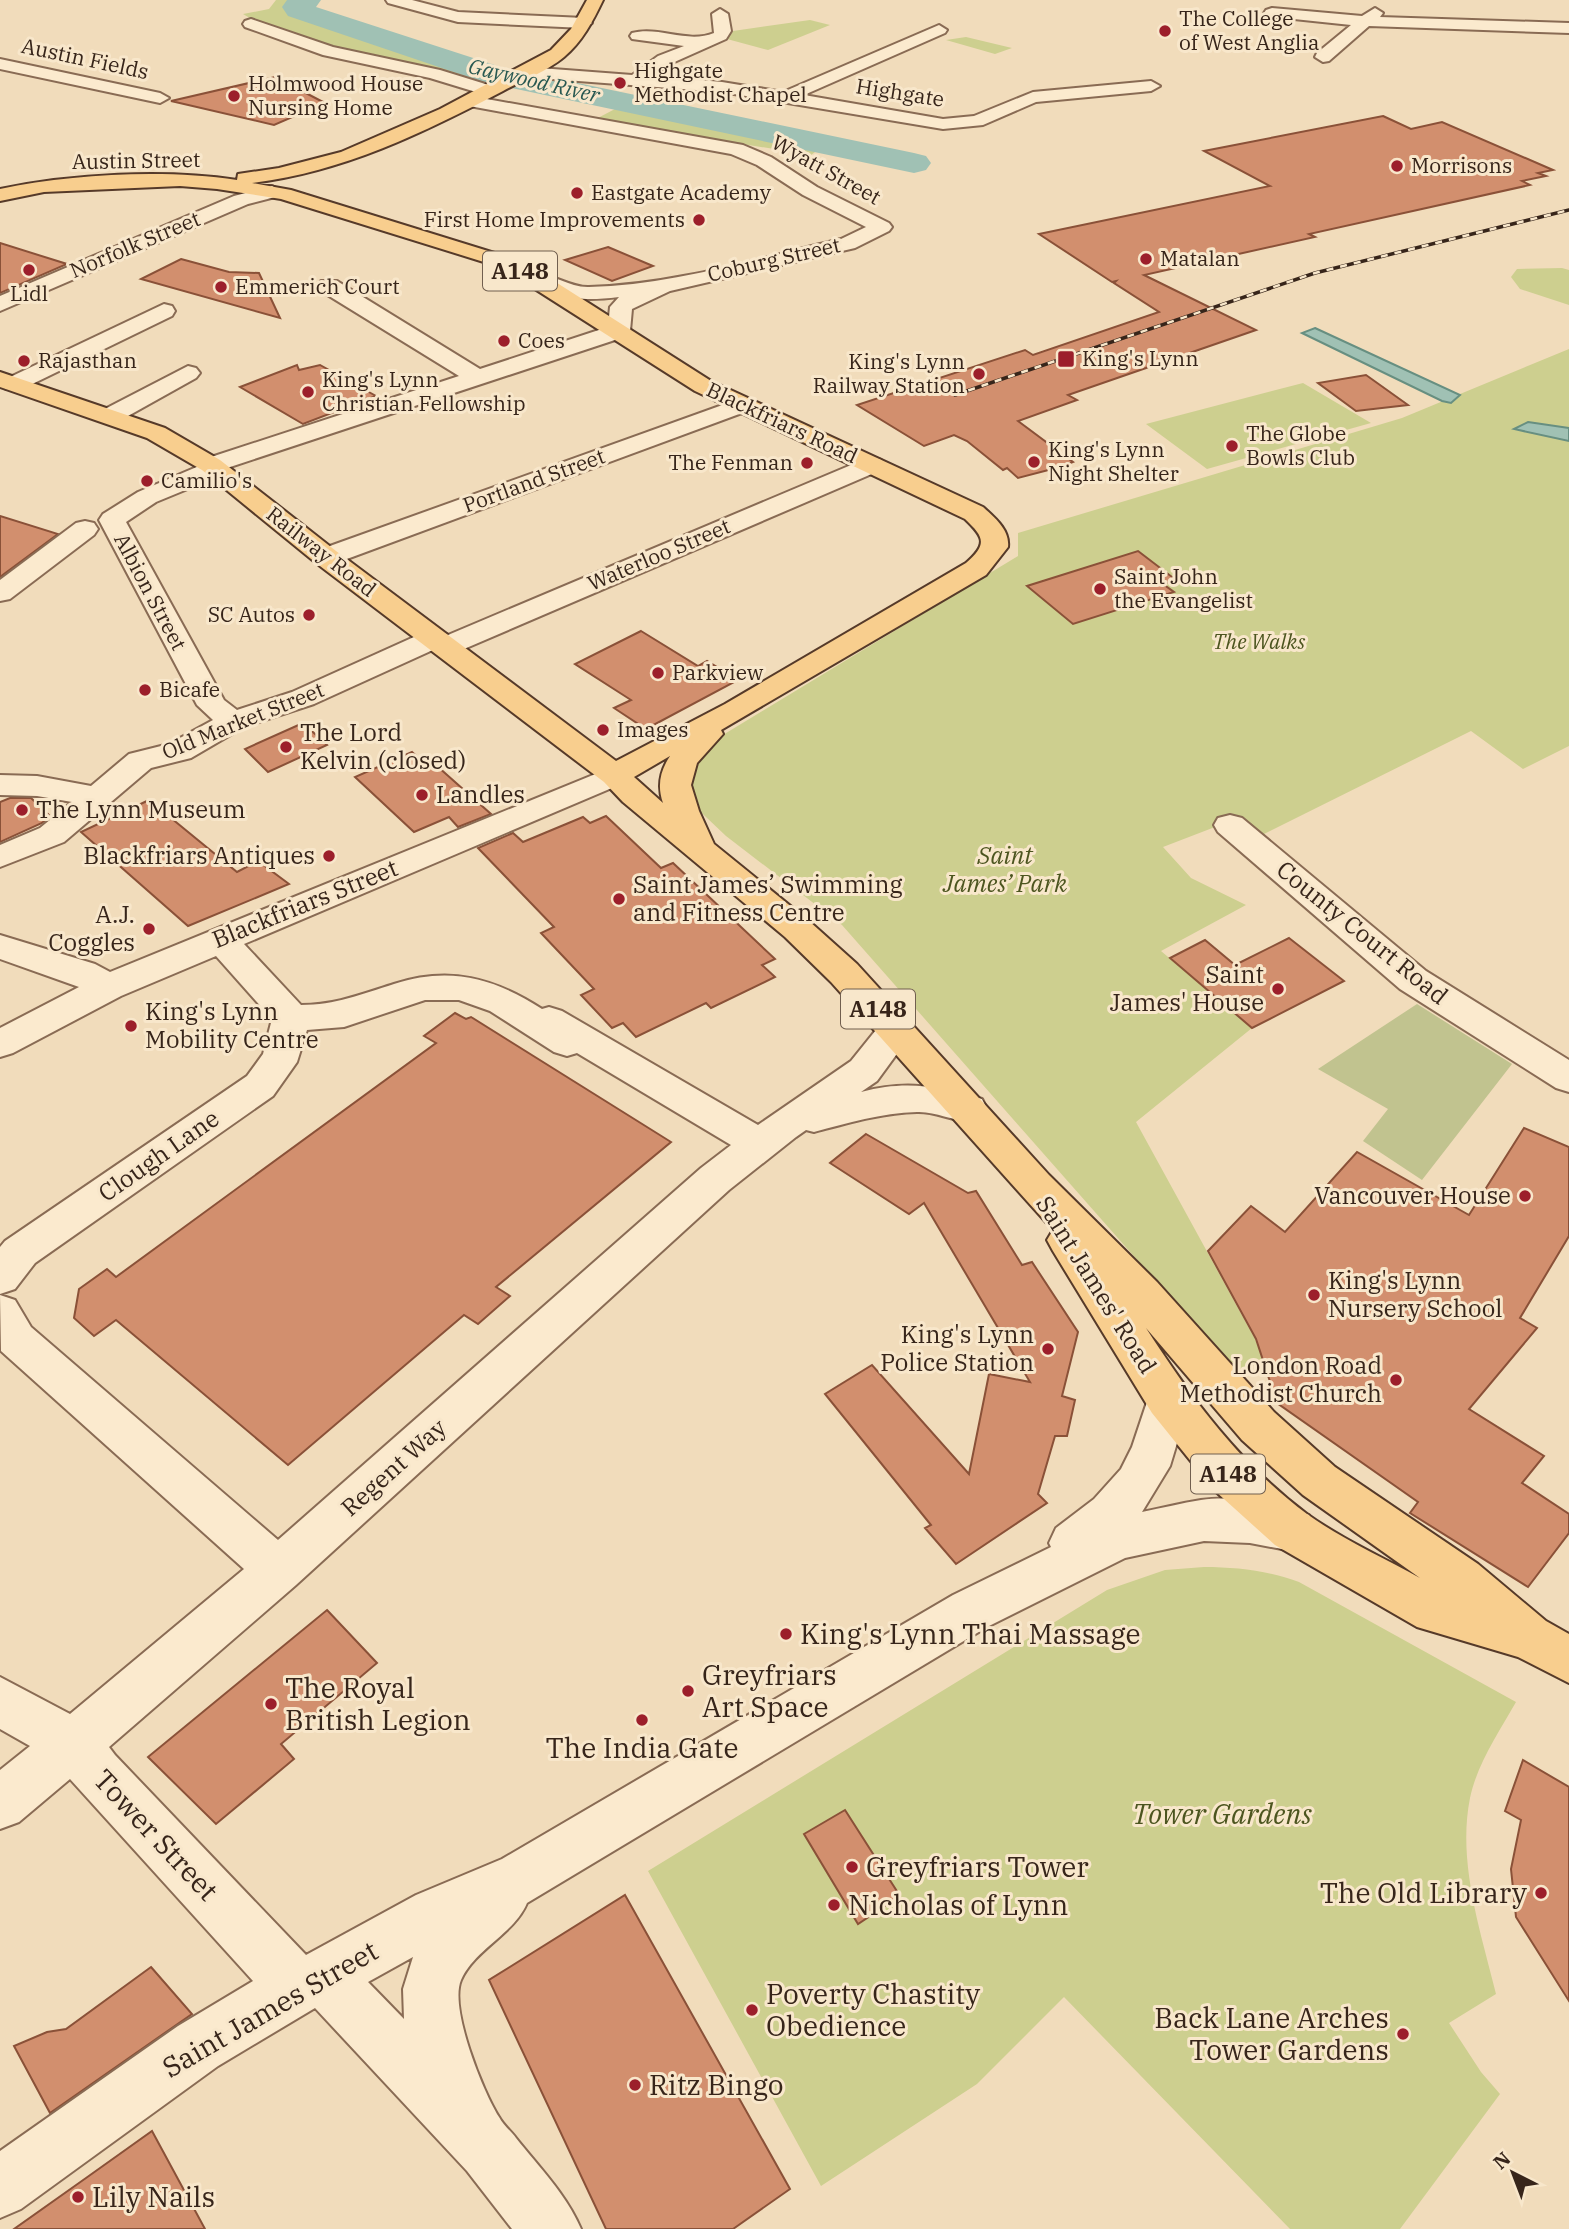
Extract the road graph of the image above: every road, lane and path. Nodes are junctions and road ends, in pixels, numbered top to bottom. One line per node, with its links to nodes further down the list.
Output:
1 (394, 0): 7 (street)
2 (595, 0): 7 (main road, A148)
3 (1388, 0): 6 (street)
4 (1272, 13): 6 (street)
5 (720, 14): 12 (street)
6 (1365, 22): 9 (street); 13 (street)
7 (584, 23): 15 (main road, A148)
8 (251, 24): 18 (street)
9 (1569, 28)
10 (936, 35): 19 (street, Highgate)
11 (638, 36): 12 (street)
12 (700, 44): 16 (street)
13 (1323, 57)
14 (0, 64): 20 (street, Austin Fields)
15 (526, 72): 16 (street, Highgate); 18 (main road, A148)
16 (638, 79): 19 (street, Highgate)
17 (1150, 86): 19 (street, Highgate)
18 (489, 91): 21 (main road, A148)
19 (786, 97)
20 (160, 98)
21 (470, 101): 22 (main road, A148); 27 (street, Wyatt Street)
22 (369, 146): 23 (main road, A148); 26 (main road, A148)
23 (180, 180): 24 (main road, Austin Street / A148); 25 (main road, Austin Street / A148)
24 (272, 192): 26 (main road, Blackfriars Road / A148); 33 (street, Norfolk Street)
25 (0, 195)
26 (328, 209): 28 (main road, Blackfriars Road / A148)
27 (882, 227): 30 (street, Coburg Street)
28 (535, 279): 30 (street, Coburg Street); 36 (main road, Blackfriars Road / A148)
29 (329, 286): 32 (street)
30 (663, 286): 36 (street, Coburg Street)
31 (387, 294): 32 (street)
32 (358, 303): 39 (street)
33 (0, 304)
34 (164, 311): 37 (street)
35 (91, 326): 37 (street)
36 (619, 331): 39 (street, Albion Street); 41 (main road, Blackfriars Road / A148)
37 (116, 333): 40 (street)
38 (188, 373): 42 (street)
39 (477, 377): 44 (street, Albion Street)
40 (5, 388): 42 (main road, Railway Road / A148)
41 (742, 405): 43 (main road, Blackfriars Road / A148); 46 (street, Portland Street)
42 (110, 416): 44 (main road, Railway Road / A148)
43 (872, 465): 48 (street, Waterloo Street); 49 (main road, Blackfriars Road / A148)
44 (213, 467): 46 (main road, Railway Road / A148); 50 (street, Albion Street)
45 (85, 529): 47 (street)
46 (326, 557): 48 (main road, Railway Road / A148)
47 (0, 593)
48 (441, 642): 50 (street, Old Market Street); 51 (main road, Railway Road / A148)
49 (736, 710): 51 (main road, Blackfriars Road / A148); 55 (main road, Blackfriars Road / A148)
50 (233, 721): 53 (street, Old Market Street)
51 (615, 775): 55 (main road, Saint James' Road / A148); 57 (street, Blackfriars Street)
52 (0, 785): 53 (street)
53 (96, 796): 56 (street, Old Market Street)
54 (1230, 825): 65 (street, County Court Road)
55 (702, 852): 62 (main road, Saint James' Road / A148)
56 (0, 857)
57 (220, 939): 59 (street, Blackfriars Street); 61 (street)
58 (0, 947): 59 (street)
59 (108, 987): 64 (street, Blackfriars Street)
60 (514, 1006): 61 (street); 63 (street); 67 (street)
61 (291, 1017): 69 (street, Clough Lane)
62 (897, 1028): 66 (main road, Saint James' Road / A148); 67 (street, Regent Way)
63 (568, 1043)
64 (0, 1044)
65 (1569, 1078)
66 (968, 1109): 67 (street, Regent Way); 68 (main road, Saint James' Road / A148)
67 (771, 1136): 73 (street, Regent Way)
68 (1035, 1186): 71 (main road, Saint James' Road / A148); 75 (main road, Saint James' Road / A148)
69 (0, 1277)
70 (0, 1312): 73 (street)
71 (1168, 1400): 72 (main road, Saint James' Road / A148); 74 (street, Saint James Street)
72 (1292, 1530): 74 (street, Saint James Street); 75 (main road, Saint James' Road / A148)
73 (279, 1570): 77 (street, Regent Way)
74 (1009, 1590): 79 (street, Saint James Street)
75 (1549, 1648)
76 (0, 1701): 77 (street, Tower Street)
77 (74, 1744): 78 (street, Regent Way); 80 (street, Tower Street)
78 (0, 1803)
79 (520, 1879): 80 (street, Saint James Street); 81 (street, Saint James Street)
80 (311, 1982): 81 (street, Tower Street); 82 (street, Saint James Street)
81 (480, 2143): 83 (street)
82 (0, 2189)
83 (550, 2229)

